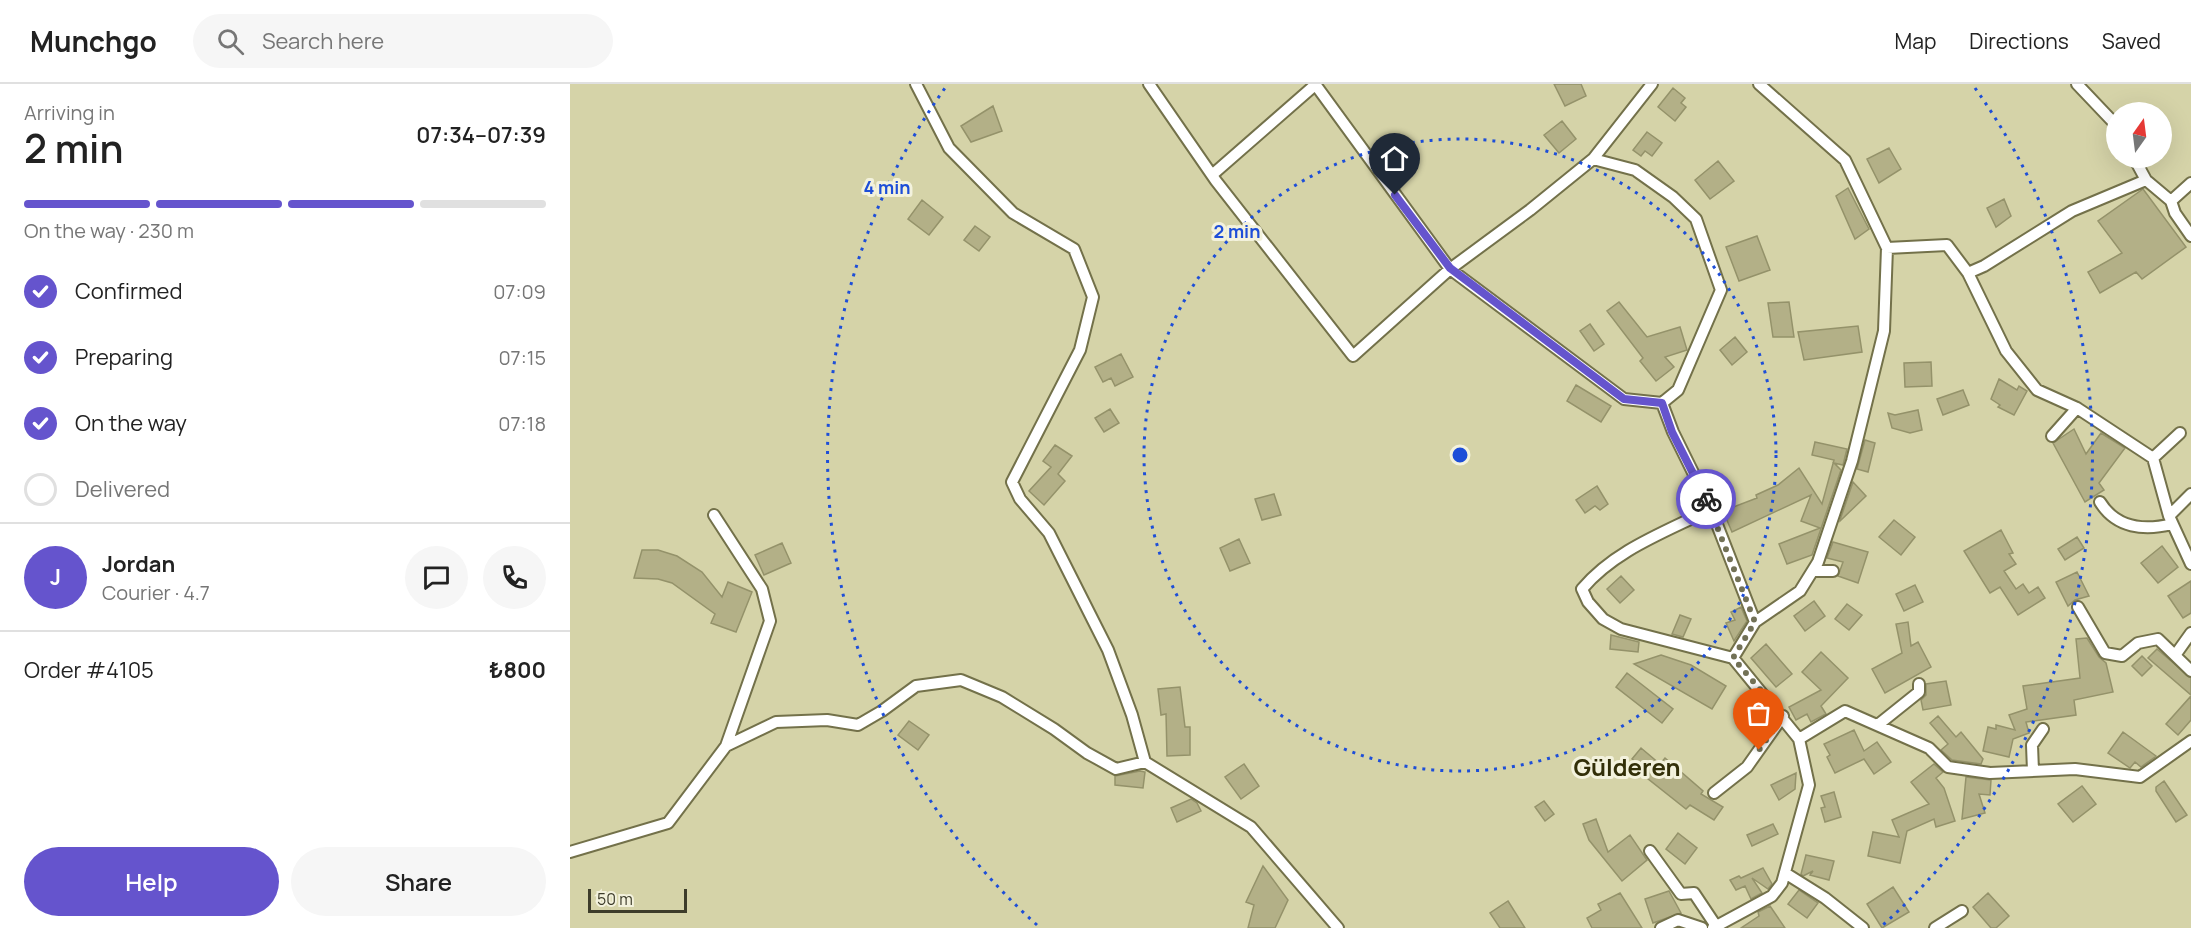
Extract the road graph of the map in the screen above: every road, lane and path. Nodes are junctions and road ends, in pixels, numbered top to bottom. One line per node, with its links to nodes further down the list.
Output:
1 (916, 84): 44 (street)
2 (1149, 84): 10 (street)
3 (1652, 84): 8 (street)
4 (1759, 84): 15 (street)
5 (2077, 84): 7 (street)
6 (1315, 85): 10 (street); 16 (street)
7 (2106, 114)
8 (1593, 159): 16 (street); 18 (street)
9 (2139, 168): 11 (street)
10 (1212, 175): 16 (street)
11 (2146, 180): 13 (street); 17 (street)
12 (2191, 183): 13 (street)
13 (2171, 201): 14 (street)
14 (2191, 236)
15 (1887, 248): 17 (street); 29 (street)
16 (1450, 268): 18 (street)
17 (1968, 273): 19 (street)
18 (1662, 403): 25 (street)
19 (2077, 408): 21 (street); 22 (street)
20 (2180, 433): 22 (street)
21 (2052, 436)
22 (2153, 458): 27 (street)
23 (2191, 494): 27 (street)
24 (2100, 502): 27 (street)
25 (1712, 509): 32 (street); 35 (street)
26 (714, 515): 43 (street)
27 (2171, 520): 28 (street)
28 (2191, 564)
29 (1813, 571): 30 (street); 32 (street)
30 (1833, 571)
31 (2078, 607): 34 (street)
32 (1755, 622): 35 (street)
33 (2191, 633): 34 (street)
34 (2176, 654): 36 (street)
35 (1733, 658): 38 (street)
36 (2191, 671)
37 (1918, 684): 39 (street)
38 (1783, 716): 41 (street); 46 (street)
39 (1879, 724): 41 (street); 45 (street)
40 (2043, 729): 45 (street)
41 (1799, 739): 49 (street)
42 (2191, 741): 45 (street)
43 (726, 746): 44 (street); 48 (street)
44 (1145, 762): 52 (street)
45 (2033, 771)
46 (1714, 793)
47 (1650, 851): 51 (street)
48 (570, 852)
49 (1785, 873): 51 (street); 55 (street)
50 (1962, 911): 56 (street)
51 (1715, 927)
52 (1338, 928)
53 (1661, 928): 54 (street)
54 (1702, 928)
55 (1863, 928)
56 (1935, 928)

